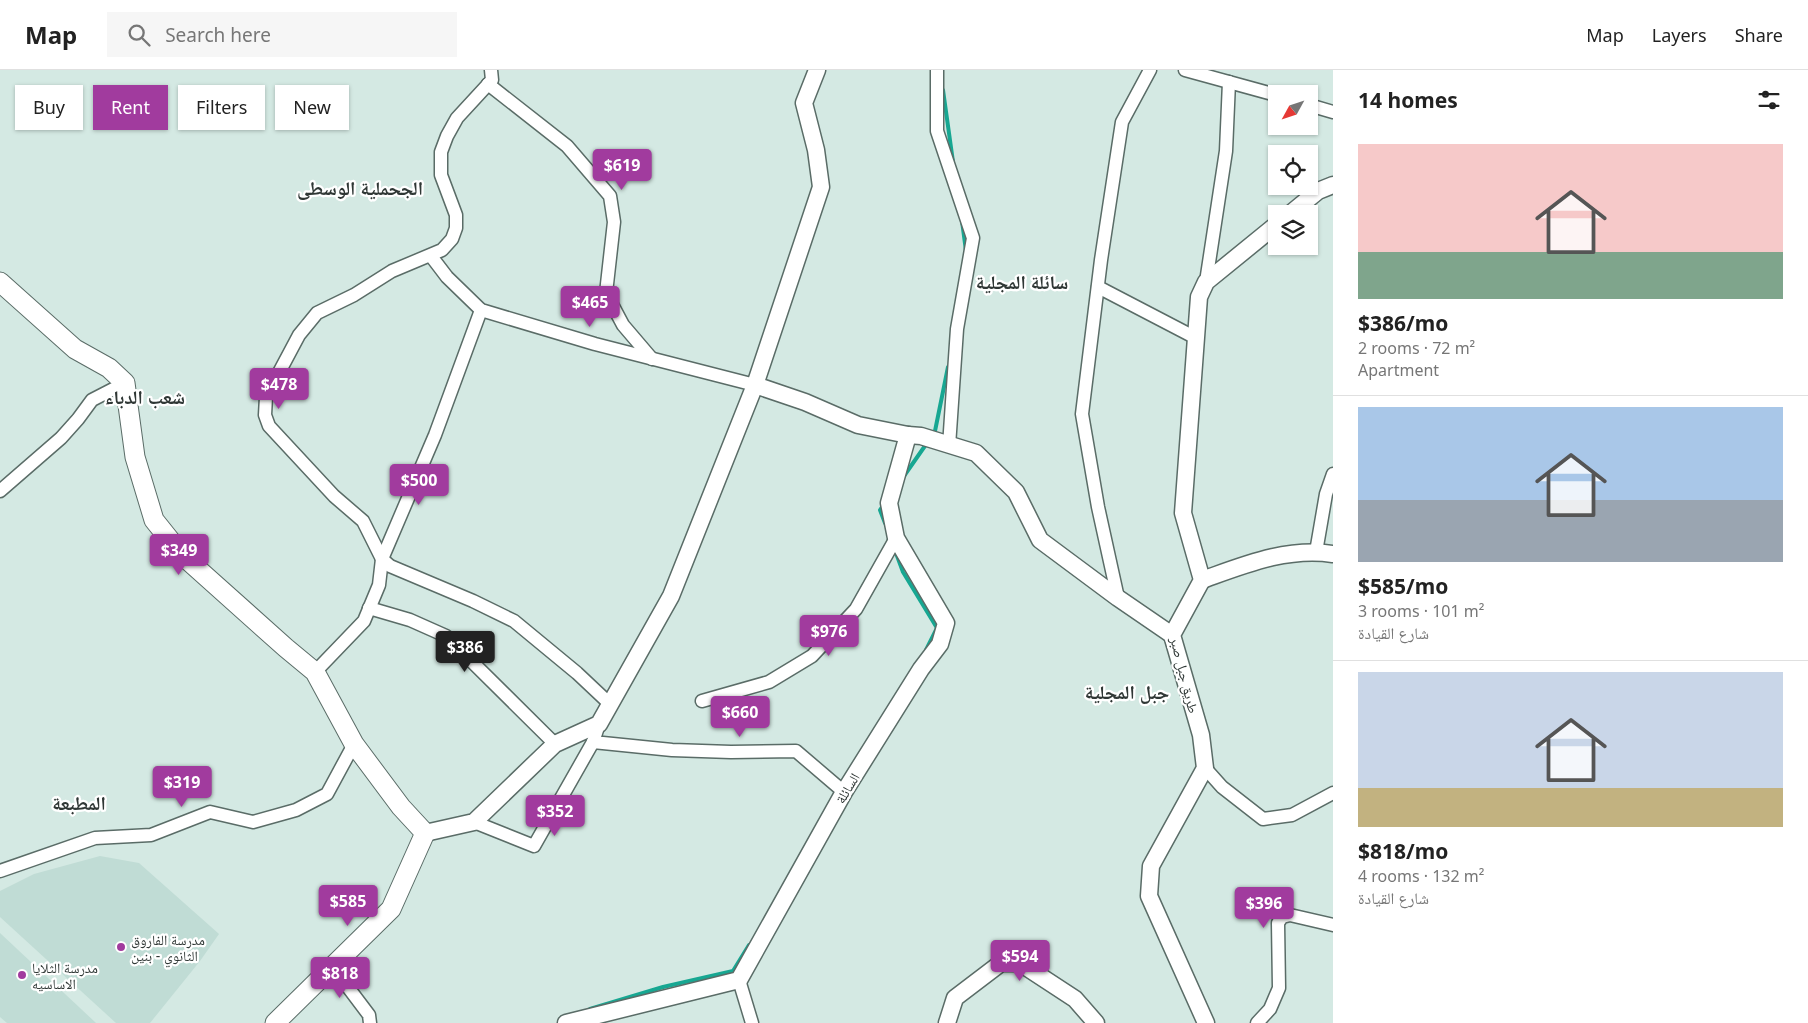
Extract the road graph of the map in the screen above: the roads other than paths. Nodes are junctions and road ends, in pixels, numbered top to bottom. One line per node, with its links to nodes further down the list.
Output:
1 (491, 70): 7 (street)
2 (817, 70): 22 (street)
3 (937, 70): 24 (street)
4 (1150, 70): 17 (street)
5 (1185, 70): 6 (street)
6 (1229, 82): 8 (street); 16 (street)
7 (488, 84): 14 (street); 20 (street)
8 (1268, 94)
9 (1318, 108): 10 (street)
10 (1333, 112)
11 (1333, 185): 12 (street)
12 (1301, 205)
13 (1268, 232): 16 (street)
14 (431, 256): 18 (street); 30 (street)
15 (0, 282): 21 (main road)
16 (1206, 282): 19 (street)
17 (1098, 287): 19 (street); 32 (street)
18 (482, 310): 20 (street); 30 (street)
19 (1196, 338): 31 (street)
20 (652, 359): 22 (street)
21 (125, 383): 26 (street); 35 (main road)
22 (755, 385): 23 (street); 37 (street)
23 (908, 435): 24 (street); 27 (street, السائلة)
24 (949, 446): 32 (street)
25 (1333, 474): 28 (street)
26 (0, 491)
27 (896, 538): 36 (street); 43 (street, السائلة)
28 (1316, 552): 29 (street); 31 (street)
29 (1333, 554)
30 (382, 559): 33 (street); 37 (street)
31 (1202, 580): 34 (street, طريق جبل صبر)
32 (1118, 598): 34 (street)
33 (369, 608): 35 (street); 41 (street)
34 (1172, 635): 42 (street, طريق جبل صبر)
35 (315, 672): 40 (main road)
36 (702, 701)
37 (611, 705): 38 (street)
38 (600, 724): 39 (street); 41 (street)
39 (593, 742): 43 (street); 45 (street)
40 (354, 744): 46 (main road); 47 (street)
41 (555, 744): 45 (street)
42 (1205, 768): 44 (street); 57 (street)
43 (844, 792): 50 (street, السائلة)
44 (1333, 793)
45 (474, 822): 46 (street)
46 (425, 833): 49 (main road)
47 (0, 871)
48 (1333, 926): 58 (street)
49 (332, 966): 51 (main road); 52 (street)
50 (739, 980): 53 (street); 54 (street)
51 (276, 1023)
52 (370, 1023)
53 (566, 1023)
54 (752, 1023)
55 (947, 1023): 56 (street)
56 (1096, 1023)
57 (1206, 1023)
58 (1257, 1023)

